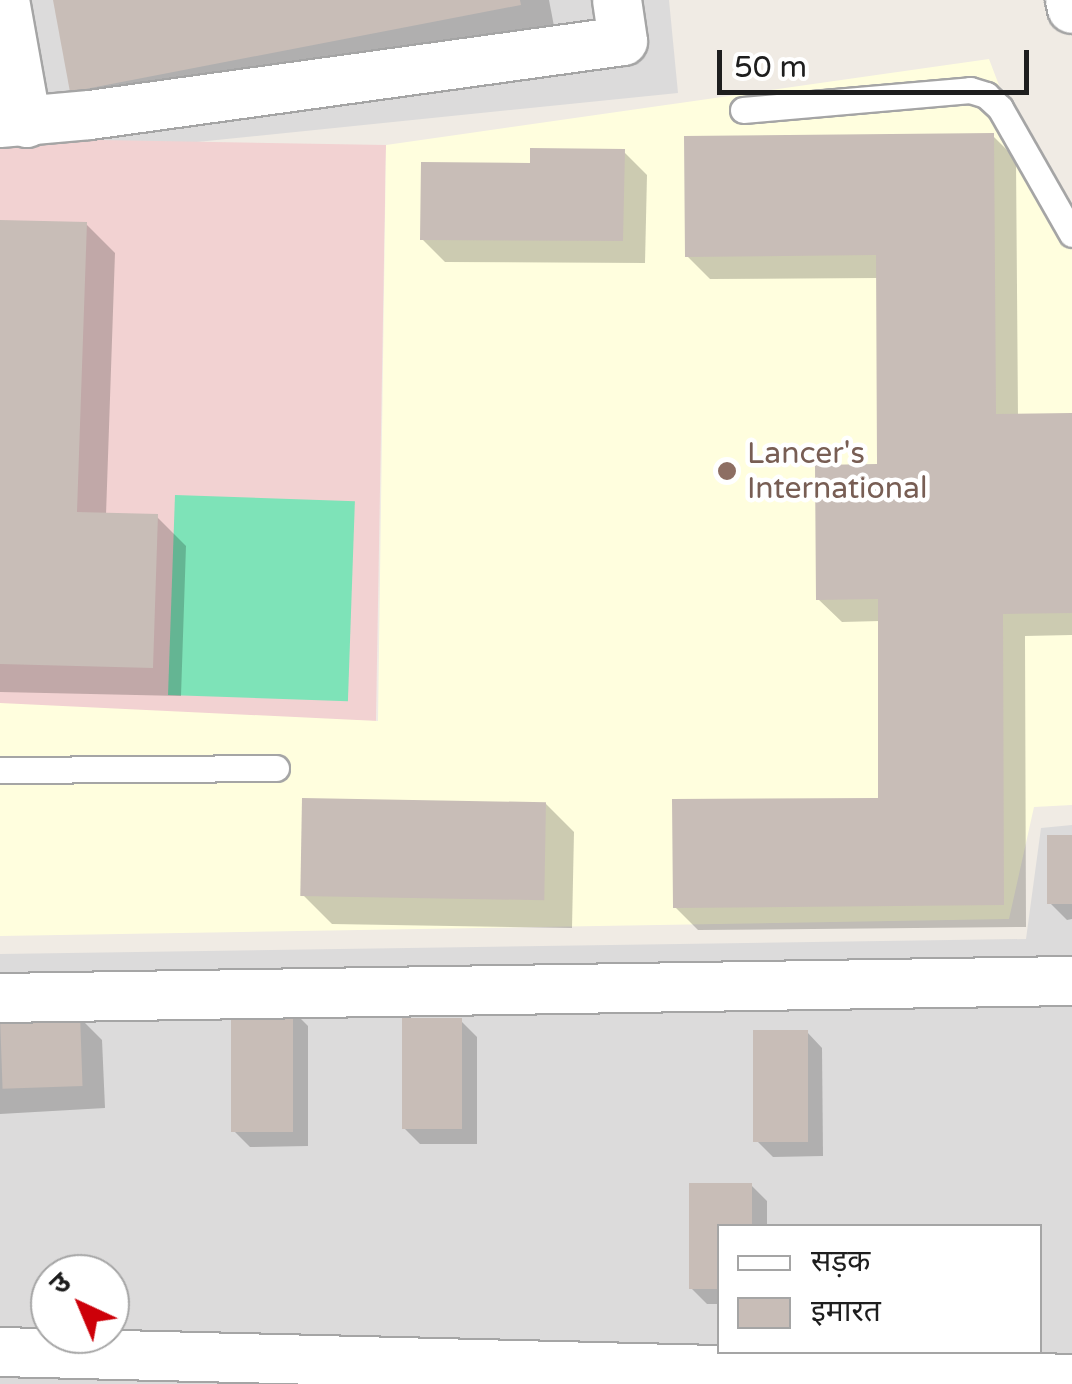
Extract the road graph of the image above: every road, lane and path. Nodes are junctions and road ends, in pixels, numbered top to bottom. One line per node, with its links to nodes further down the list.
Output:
1 (5, 0): 6 (street)
2 (616, 0): 6 (street)
3 (1070, 0): 4 (street)
4 (1072, 9)
5 (743, 110): 7 (lane)
6 (14, 123)
7 (1072, 234)
8 (276, 768): 9 (lane)
9 (0, 770)
10 (1072, 981): 11 (street)
11 (0, 998)
12 (0, 1352): 13 (street)
13 (1072, 1379)

